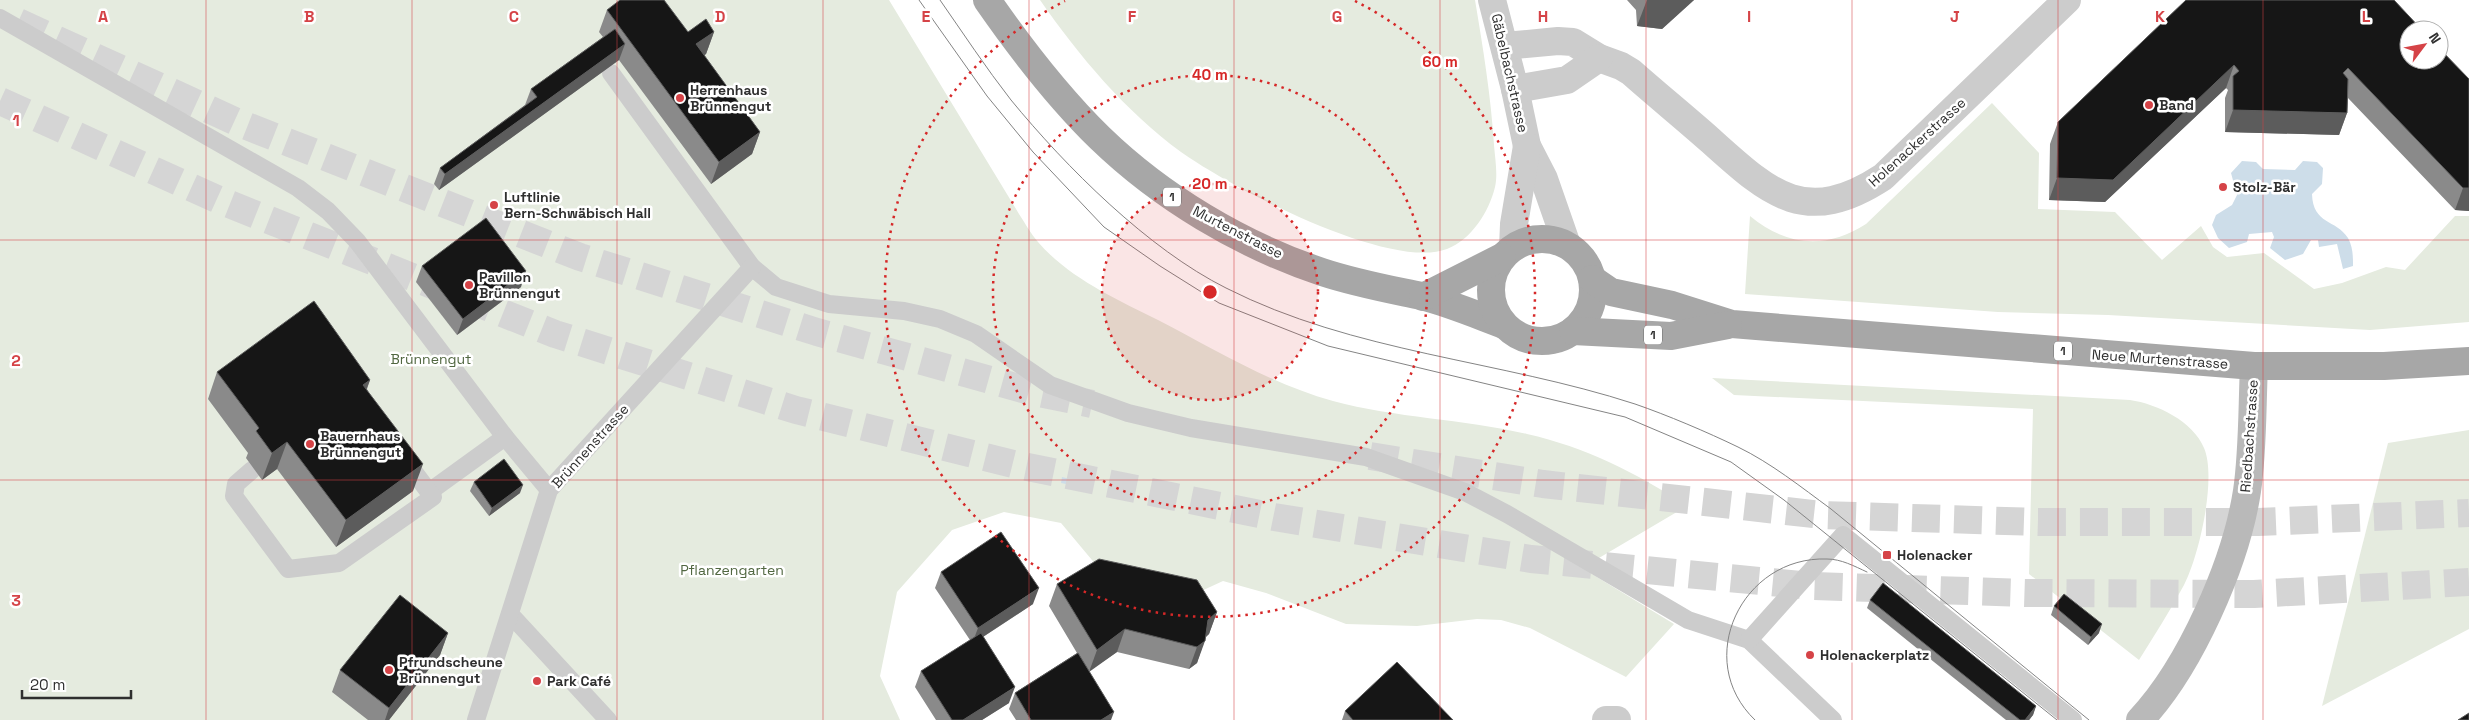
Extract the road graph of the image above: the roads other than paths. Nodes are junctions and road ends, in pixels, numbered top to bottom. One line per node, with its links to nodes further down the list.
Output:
1 (987, 0): 16 (main road, Murtenstrasse / 1)
2 (1492, 0): 7 (street, Gäbelbachstrasse)
3 (2067, 0): 8 (street, Holenackerstrasse)
4 (0, 4): 6 (lane)
5 (0, 18): 6 (lane)
6 (32, 36): 22 (lane)
7 (1505, 46): 8 (street, Holenackerstrasse); 10 (street, Gäbelbachstrasse)
8 (1600, 58): 10 (street)
9 (611, 73): 14 (lane)
10 (1516, 89): 11 (street, Gäbelbachstrasse)
11 (1527, 146): 12 (street, Gäbelbachstrasse); 13 (street, Gäbelbachstrasse)
12 (1567, 245): 13 (main road); 15 (main road)
13 (1507, 253): 16 (main road); 18 (main road)
14 (752, 267): 25 (lane, Brünnenstrasse); 28 (lane)
15 (1592, 279): 17 (main road, Neue Murtenstrasse / 1); 19 (main road)
16 (1423, 297): 18 (main road, Murtenstrasse / 1)
17 (1732, 324): 19 (main road, Neue Murtenstrasse / 1); 21 (main road, Neue Murtenstrasse / 1)
18 (1504, 325): 19 (main road)
19 (1573, 331)
20 (2469, 362): 21 (main road, Neue Murtenstrasse / 1)
21 (2254, 366): 35 (street, Riedbachstrasse)
22 (505, 437): 25 (lane); 26 (lane)
23 (394, 445): 26 (lane)
24 (252, 470): 26 (lane)
25 (549, 490): 27 (lane, Brünnenstrasse)
26 (429, 492)
27 (510, 614): 29 (lane, Brünnenstrasse); 30 (lane)
28 (1749, 640): 33 (lane); 34 (lane)
29 (476, 720)
30 (608, 720)
31 (1606, 720): 32 (street)
32 (1617, 720)
33 (1833, 720)
34 (2073, 720)
35 (2140, 720)

